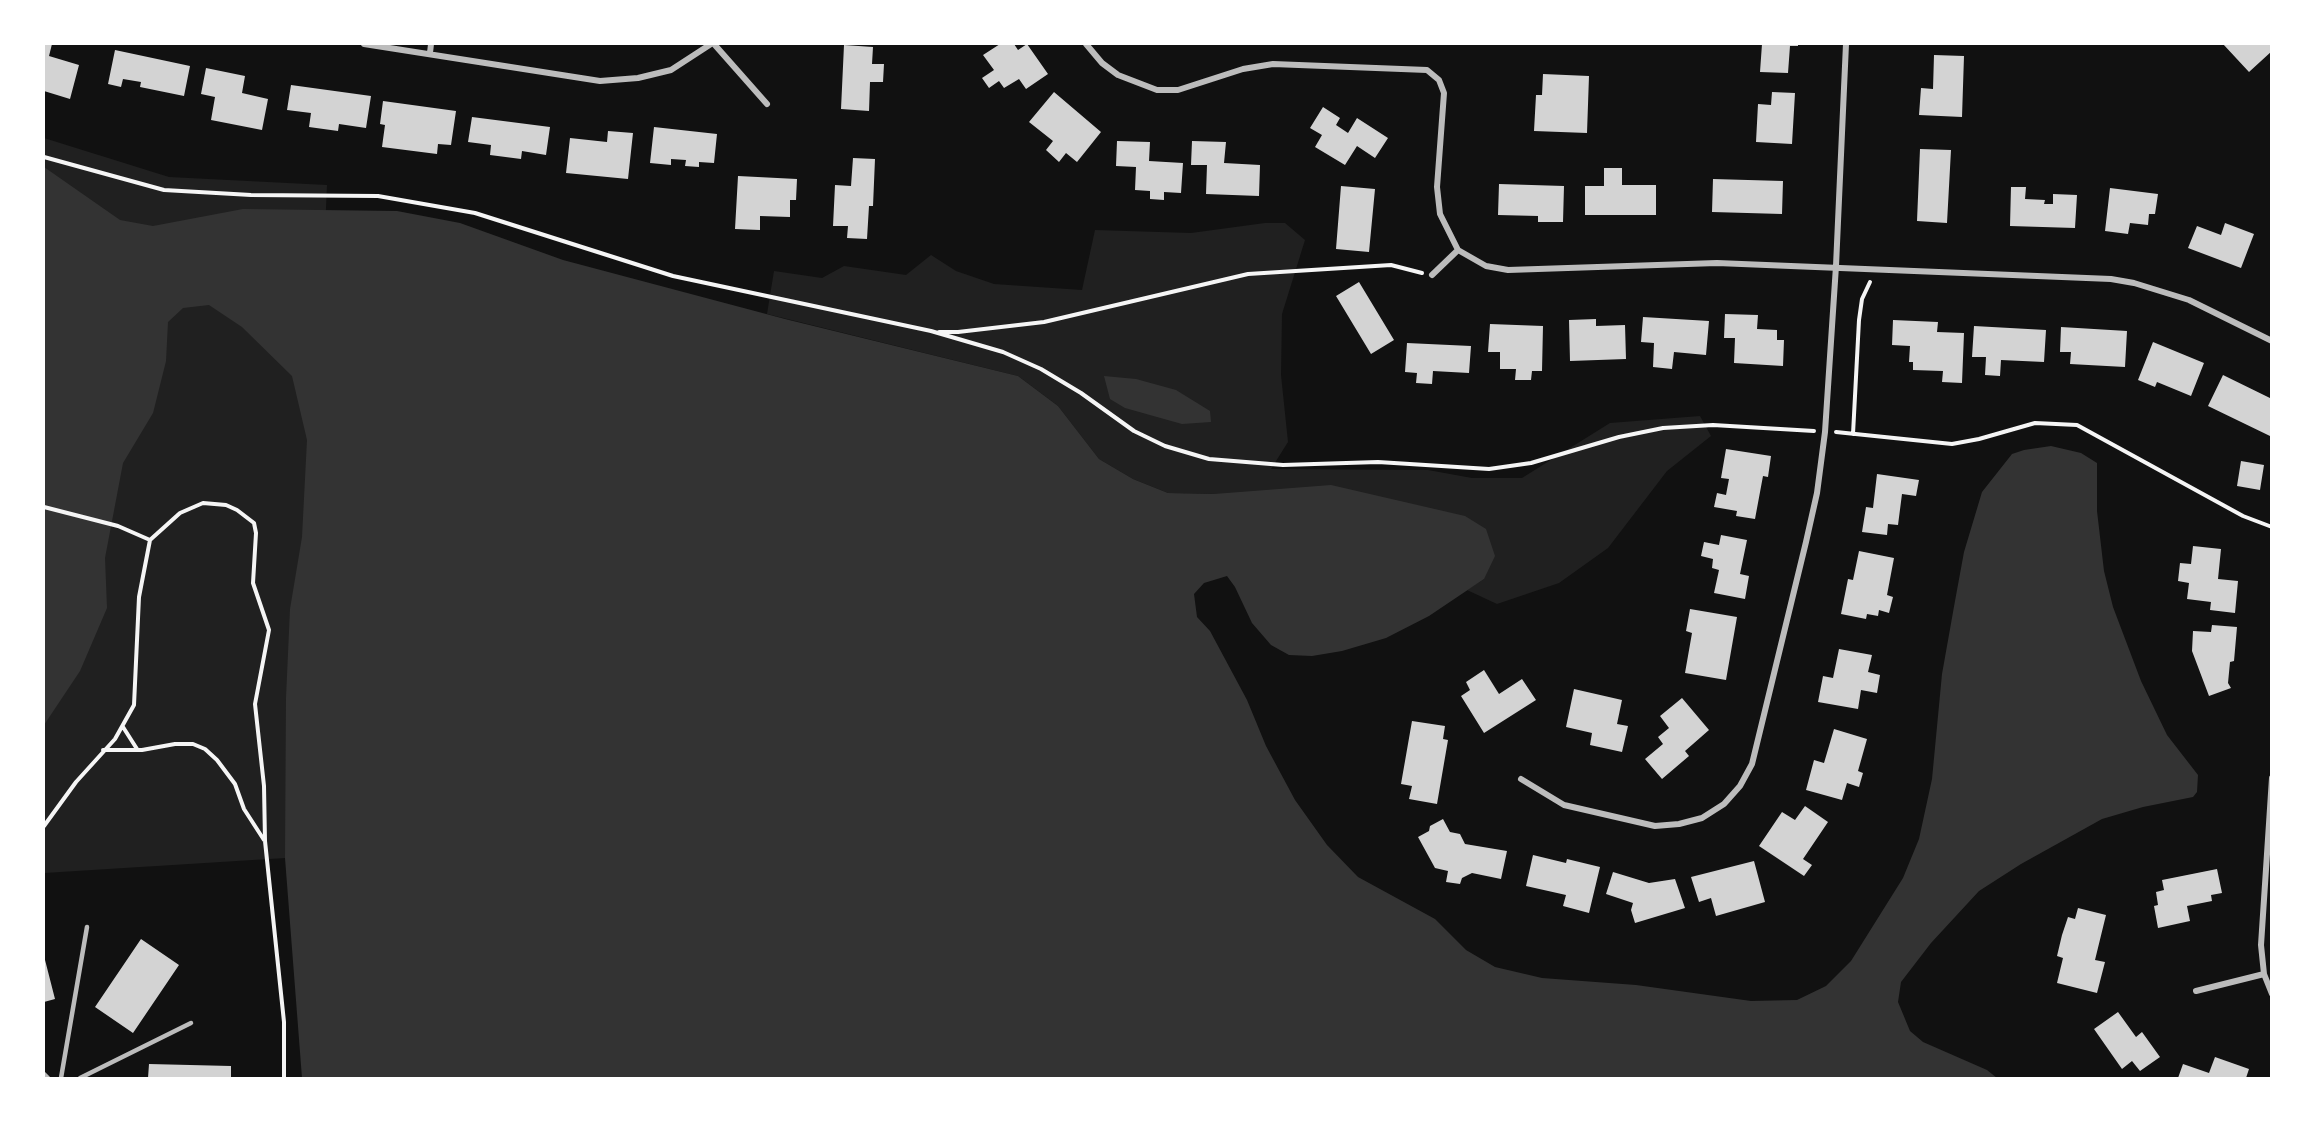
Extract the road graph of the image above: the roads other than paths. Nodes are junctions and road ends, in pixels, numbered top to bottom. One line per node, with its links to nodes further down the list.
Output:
1 (364, 44): 6 (street)
2 (431, 44): 6 (street)
3 (712, 44): 6 (street); 7 (street)
4 (1086, 44): 8 (street)
5 (1846, 44): 9 (street)
6 (430, 54)
7 (767, 104)
8 (1458, 250): 9 (street); 10 (street)
9 (1836, 266): 11 (street); 13 (street)
10 (1432, 275)
11 (2271, 341)
12 (2271, 778): 15 (street)
13 (1521, 779)
14 (87, 927): 21 (lane)
15 (2264, 974): 16 (street); 17 (street)
16 (2196, 991)
17 (2271, 994)
18 (192, 1023): 22 (lane)
19 (44, 1074): 20 (lane)
20 (48, 1078)
21 (61, 1078)
22 (80, 1078)

